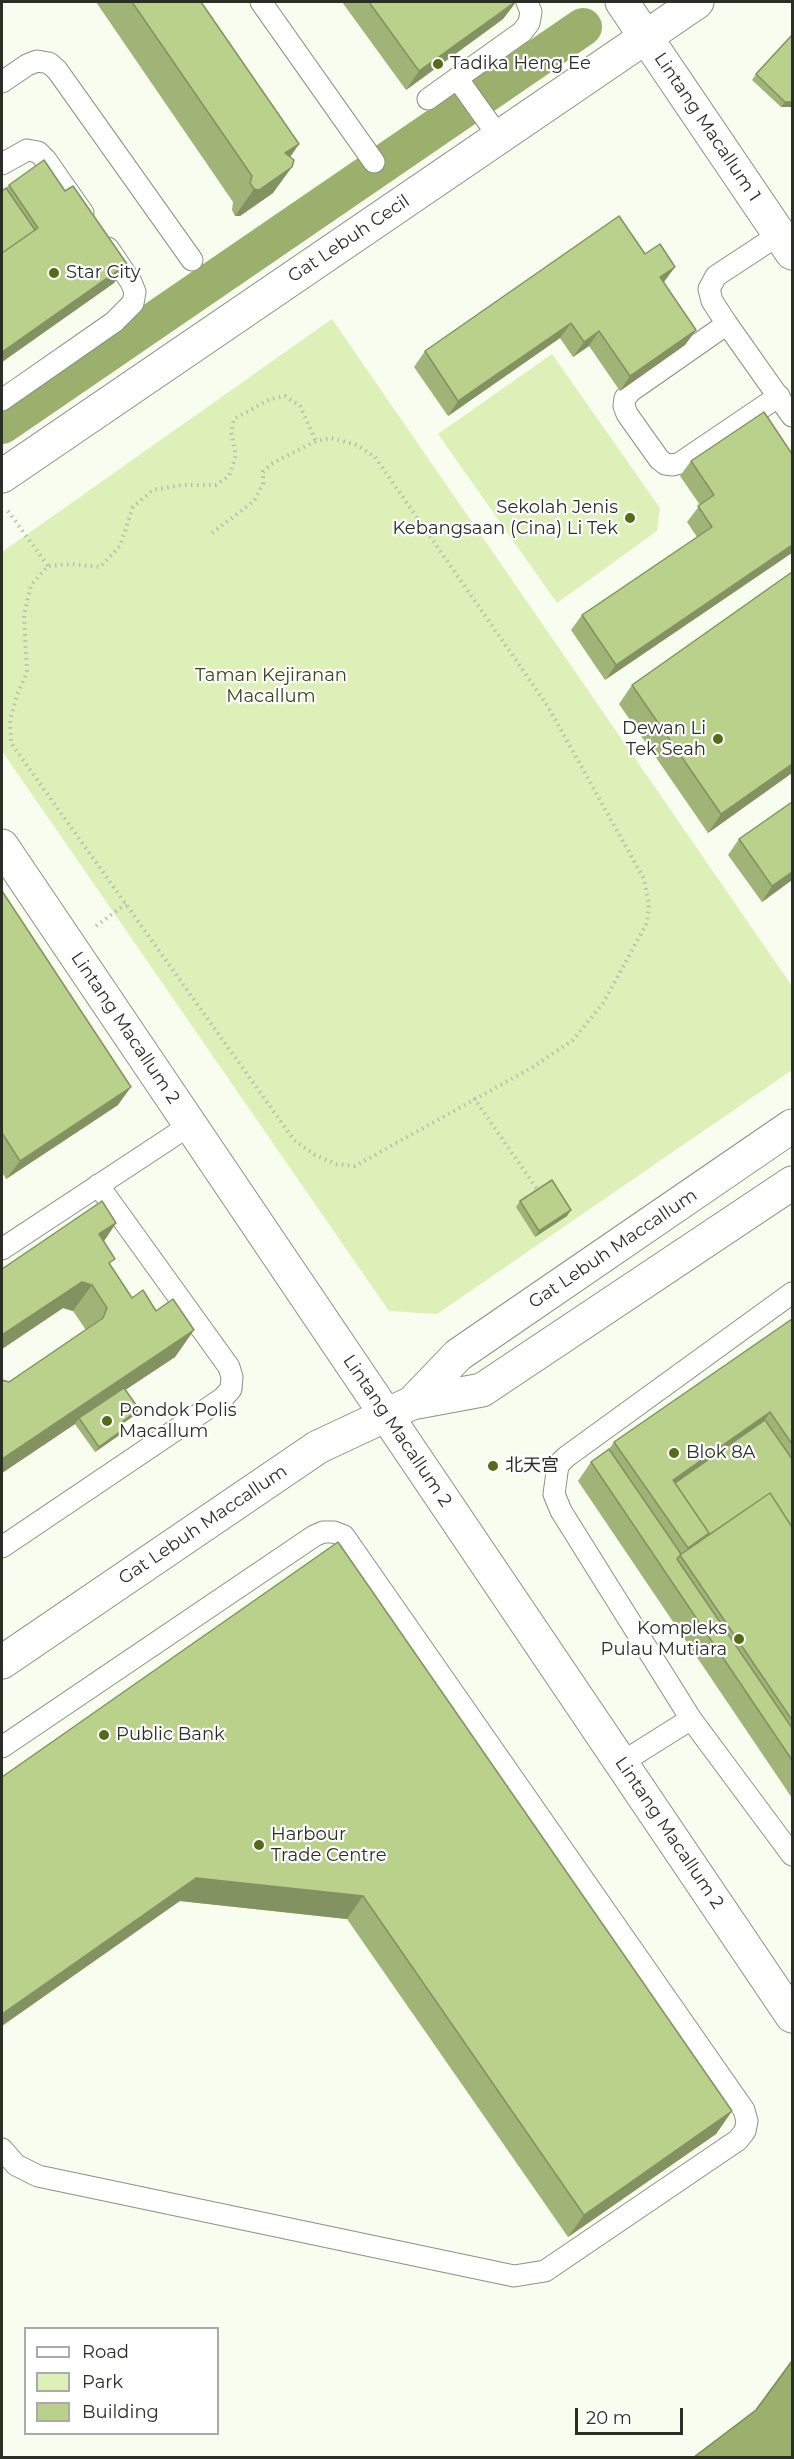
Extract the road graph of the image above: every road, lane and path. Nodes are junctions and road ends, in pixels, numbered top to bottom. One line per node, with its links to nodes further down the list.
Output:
1 (261, 2): 10 (lane)
2 (527, 2): 7 (lane)
3 (622, 2): 5 (street, Lintang Macallum 1)
4 (697, 2): 5 (street, Gat Lebuh Cecil)
5 (646, 37): 9 (street, Gat Lebuh Cecil); 12 (street, Lintang Macallum 1)
6 (2, 82): 13 (lane)
7 (461, 85): 8 (lane); 9 (lane)
8 (428, 99)
9 (499, 137): 19 (street, Gat Lebuh Cecil)
10 (374, 162)
11 (2, 164): 16 (lane)
12 (786, 244): 14 (lane)
13 (192, 260)
14 (727, 324): 15 (lane); 15 (lane)
15 (779, 396): 17 (lane)
16 (2, 400)
17 (792, 416)
18 (316, 441): 21 (path); 22 (path); 24 (path)
19 (2, 476)
20 (8, 510): 22 (path)
21 (212, 533)
22 (48, 567): 24 (path)
23 (2, 846): 25 (street, Lintang Macallum 2)
24 (474, 1098): 29 (path)
25 (190, 1125): 28 (lane); 32 (street, Lintang Macallum 2)
26 (792, 1126): 32 (street, Gat Lebuh Maccallum)
27 (792, 1183): 32 (street, Gat Lebuh Maccallum)
28 (98, 1185): 30 (lane); 33 (lane)
29 (539, 1192)
30 (2, 1249)
31 (792, 1293): 35 (lane)
32 (399, 1409): 34 (street, Gat Lebuh Maccallum); 37 (street, Lintang Macallum 2)
33 (2, 1547)
34 (2, 1662)
35 (691, 1719): 37 (lane); 38 (lane)
36 (2, 1747): 40 (lane)
37 (621, 1763): 39 (street, Lintang Macallum 2)
38 (792, 1855)
39 (792, 2016)
40 (2, 2148)

